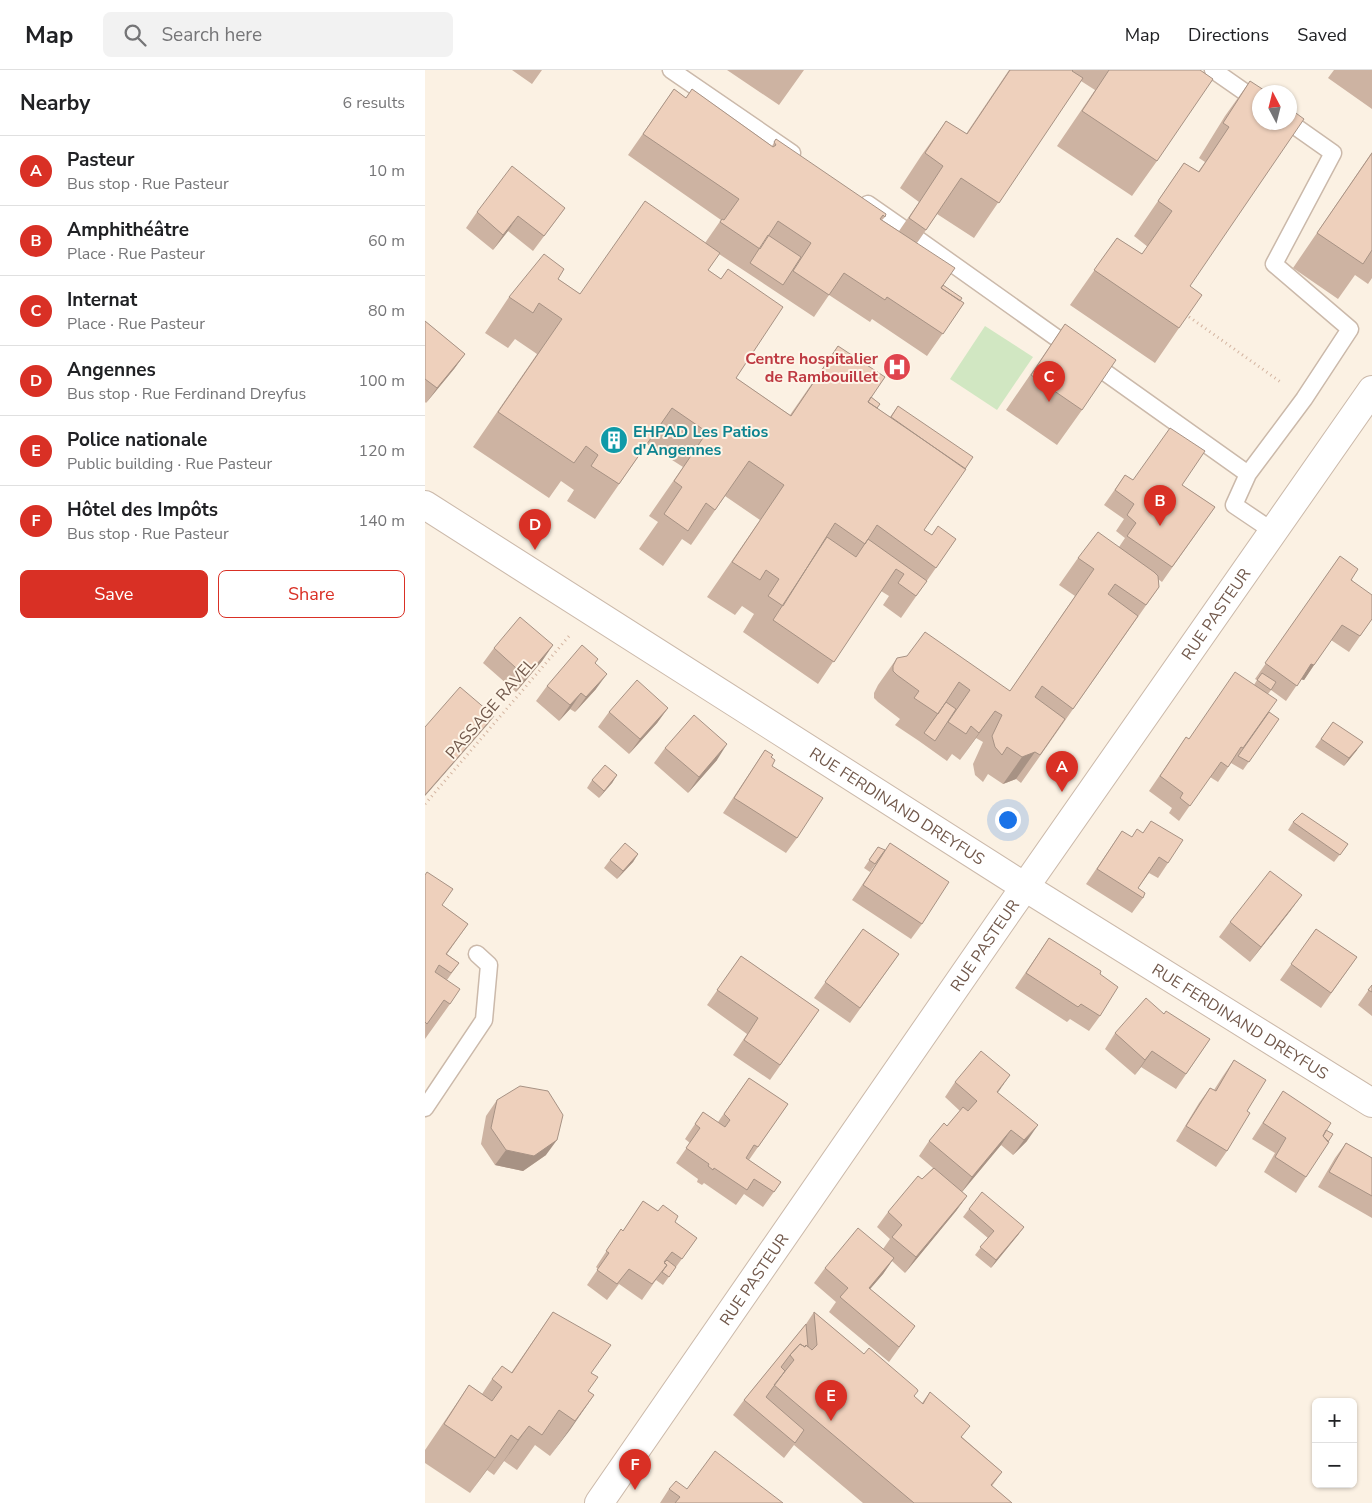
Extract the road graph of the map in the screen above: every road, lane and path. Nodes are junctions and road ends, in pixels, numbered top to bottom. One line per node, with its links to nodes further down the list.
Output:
1 (671, 70): 5 (lane)
2 (1213, 70): 3 (lane)
3 (1252, 97)
4 (1297, 128): 11 (lane)
5 (803, 160)
6 (852, 193): 7 (lane)
7 (901, 227)
8 (919, 240): 12 (lane)
9 (1183, 313): 11 (path)
10 (1372, 390): 14 (street, RUE PASTEUR)
11 (1305, 399): 12 (lane)
12 (1248, 474): 14 (lane)
13 (425, 505): 17 (street, RUE FERDINAND DREYFUS)
14 (1274, 532): 17 (street, RUE PASTEUR)
15 (575, 629): 16 (path, PASSAGE RAVEL)
16 (425, 804)
17 (1025, 887): 19 (street, RUE FERDINAND DREYFUS); 21 (street, RUE PASTEUR)
18 (477, 954): 20 (lane)
19 (1372, 1103)
20 (425, 1108)
21 (599, 1503)

